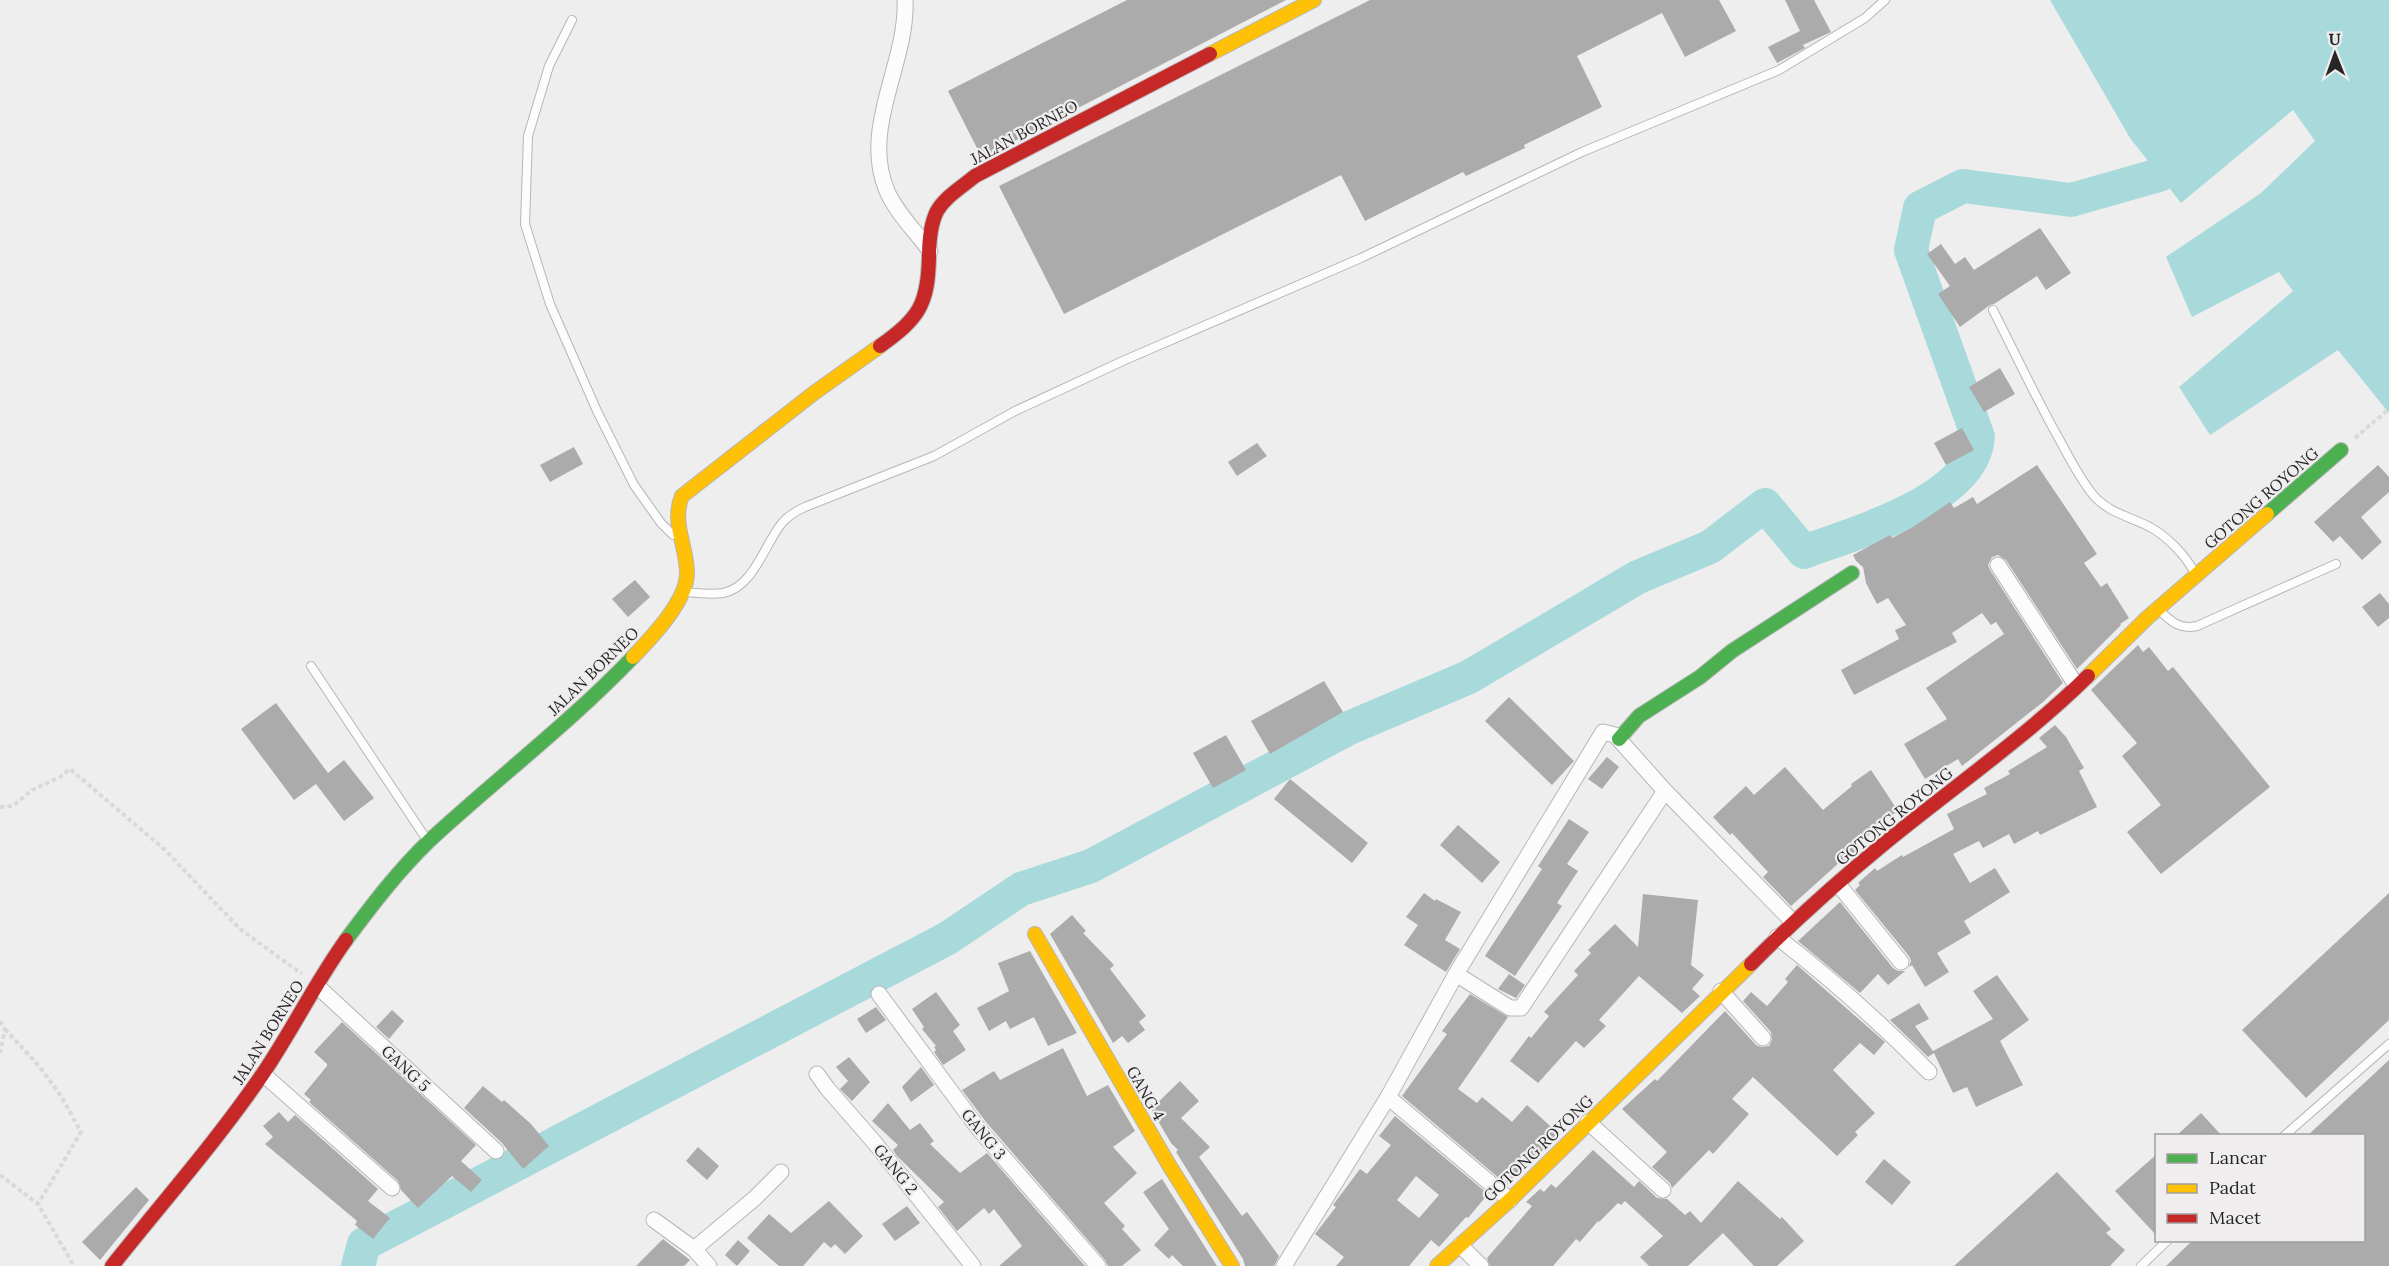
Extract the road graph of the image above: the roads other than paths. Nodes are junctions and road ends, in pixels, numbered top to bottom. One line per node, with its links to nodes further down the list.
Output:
1 (905, 0): 5 (street)
2 (1314, 0): 5 (street, JALAN BORNEO)
3 (1885, 0): 13 (lane)
4 (572, 20): 8 (lane)
5 (930, 250): 8 (street, JALAN BORNEO)
6 (1993, 310): 12 (lane)
7 (2341, 450): 12 (street, GOTONG ROYONG)
8 (681, 542): 13 (street, JALAN BORNEO)
9 (2336, 564): 14 (lane)
10 (1998, 565): 16 (street)
11 (1852, 573): 17 (street)
12 (2197, 576): 14 (street, GOTONG ROYONG)
13 (684, 592): 19 (street, JALAN BORNEO)
14 (2157, 609): 16 (street, GOTONG ROYONG)
15 (311, 666): 19 (lane)
16 (2076, 685): 20 (street, GOTONG ROYONG)
17 (1618, 739): 18 (street); 25 (street)
18 (1665, 791): 21 (street); 25 (street)
19 (428, 842): 26 (street, JALAN BORNEO)
20 (1838, 884): 21 (street, GOTONG ROYONG); 24 (street)
21 (1793, 922): 23 (street, GOTONG ROYONG)
22 (1035, 934): 51 (street, GANG 4)
23 (1777, 938): 27 (street, GOTONG ROYONG); 31 (street)
24 (1901, 962)
25 (1456, 974): 34 (street)
26 (317, 986): 32 (street, JALAN BORNEO); 37 (street, GANG 5)
27 (1722, 991): 29 (street); 35 (street, GOTONG ROYONG)
28 (879, 994): 50 (street, GANG 3)
29 (1763, 1038)
30 (2389, 1044): 36 (lane)
31 (1929, 1072)
32 (263, 1074): 39 (street); 47 (street, JALAN BORNEO)
33 (817, 1074): 49 (street, GANG 2)
34 (1388, 1097): 41 (street); 46 (street)
35 (1588, 1122): 40 (street); 41 (street, GOTONG ROYONG)
36 (2286, 1134)
37 (496, 1151)
38 (781, 1172): 45 (street)
39 (392, 1188)
40 (1663, 1190)
41 (1510, 1200): 44 (street, GOTONG ROYONG)
42 (654, 1220): 45 (street)
43 (2166, 1242): 54 (lane)
44 (1460, 1245): 52 (street, GOTONG ROYONG); 53 (street)
45 (694, 1250): 48 (street)
46 (1286, 1265)
47 (112, 1266)
48 (709, 1266)
49 (973, 1266)
50 (1098, 1266)
51 (1232, 1266)
52 (1437, 1266)
53 (1481, 1266)
54 (2140, 1266)

